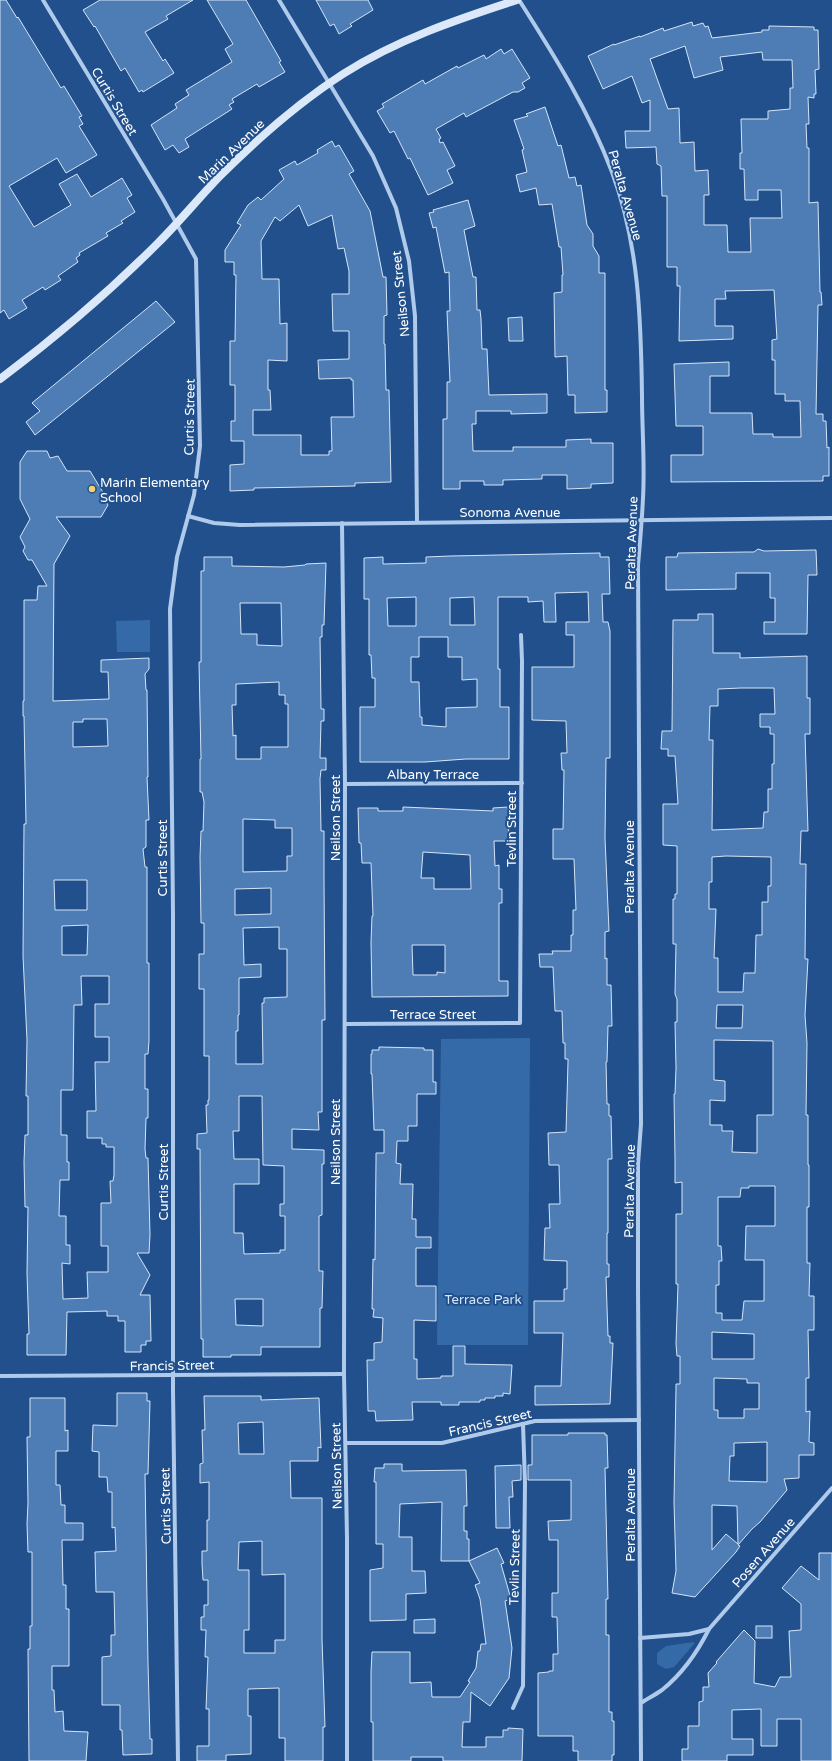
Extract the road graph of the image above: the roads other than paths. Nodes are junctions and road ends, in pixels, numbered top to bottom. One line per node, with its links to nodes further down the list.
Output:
1 (43, 0): 5 (street, Curtis Street)
2 (279, 0): 4 (street, Neilson Street)
3 (518, 0): 4 (main road, Marin Avenue); 9 (street, Peralta Avenue)
4 (329, 84): 5 (main road, Marin Avenue); 10 (street, Neilson Street)
5 (177, 223): 6 (main road, Marin Avenue); 7 (street, Curtis Street)
6 (0, 379)
7 (188, 516): 11 (street, Sonoma Avenue); 18 (street, Curtis Street)
8 (832, 518): 9 (street, Sonoma Avenue)
9 (641, 520): 10 (street, Sonoma Avenue); 20 (street, Peralta Avenue)
10 (417, 522): 11 (street, Sonoma Avenue)
11 (342, 523): 13 (street, Neilson Street)
12 (521, 635): 14 (street, Tevlin Street)
13 (345, 784): 14 (street, Albany Terrace); 16 (street, Neilson Street)
14 (522, 784): 15 (street, Tevlin Street)
15 (520, 1023): 16 (street, Terrace Street)
16 (346, 1024): 17 (street, Neilson Street)
17 (344, 1374): 18 (street, Francis Street); 22 (street, Neilson Street)
18 (173, 1375): 19 (street, Francis Street); 28 (street, Curtis Street)
19 (0, 1376)
20 (639, 1420): 21 (street, Francis Street); 25 (street, Peralta Avenue)
21 (523, 1424): 22 (street, Francis Street); 27 (street, Tevlin Street)
22 (346, 1443): 29 (street, Neilson Street)
23 (832, 1488): 24 (street, Posen Avenue)
24 (710, 1629): 25 (street); 26 (street, Posen Avenue)
25 (640, 1638): 26 (street, Peralta Avenue)
26 (641, 1703): 30 (street, Peralta Avenue)
27 (513, 1708)
28 (178, 1761)
29 (347, 1761)
30 (641, 1761)

